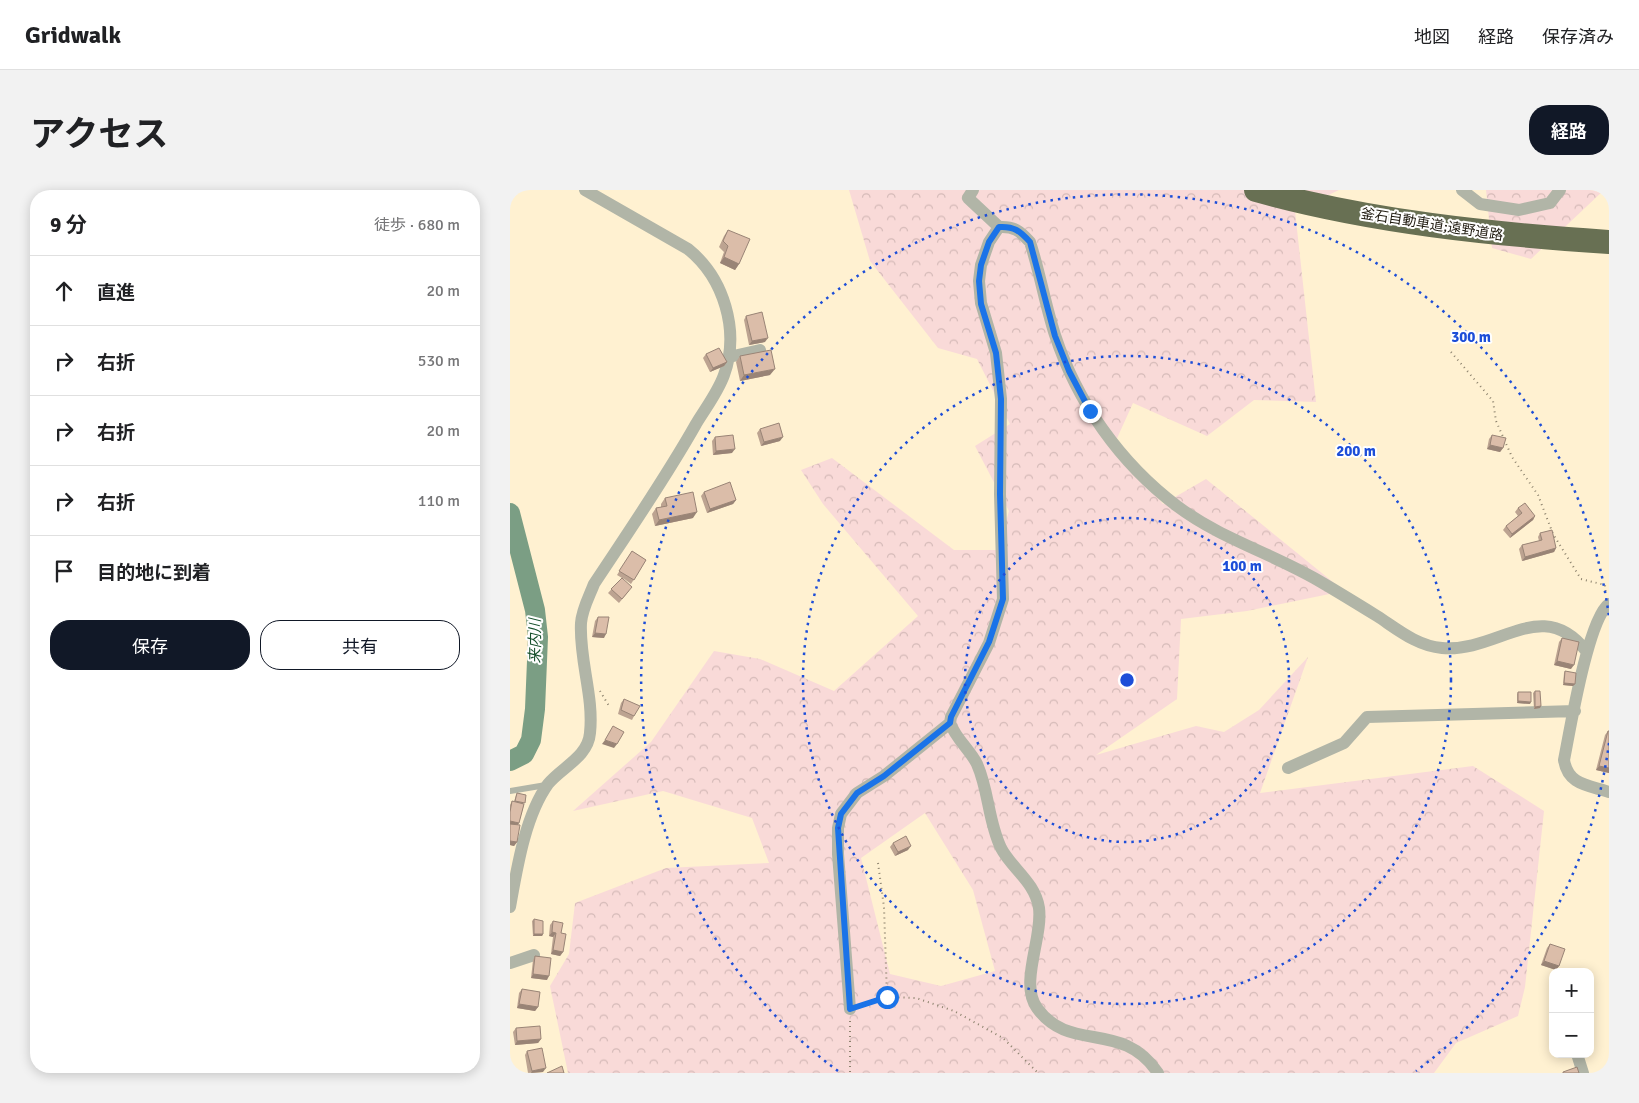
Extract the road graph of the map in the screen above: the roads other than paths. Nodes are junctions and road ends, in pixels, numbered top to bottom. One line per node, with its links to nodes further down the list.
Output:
1 (585, 190): 11 (street)
2 (973, 190): 7 (street)
3 (1256, 190): 9 (highway, 釜石自動車道;遠野道路)
4 (1302, 190): 8 (highway, 釜石自動車道;遠野道路)
5 (1462, 190): 6 (street)
6 (1560, 190)
7 (999, 227): 13 (street); 15 (street)
8 (1609, 230)
9 (1609, 242)
10 (760, 350): 11 (street)
11 (728, 357): 17 (street)
12 (1608, 604): 13 (street)
13 (1587, 652): 14 (street)
14 (1575, 711): 16 (street); 19 (street)
15 (950, 723): 24 (street); 26 (street)
16 (1288, 768)
17 (548, 784): 18 (lane); 20 (street)
18 (510, 791)
19 (1609, 792)
20 (512, 886): 21 (street)
21 (510, 907)
22 (534, 955): 23 (street)
23 (510, 963)
24 (850, 1009)
25 (1578, 1058): 27 (street)
26 (1158, 1073)
27 (1583, 1073)

